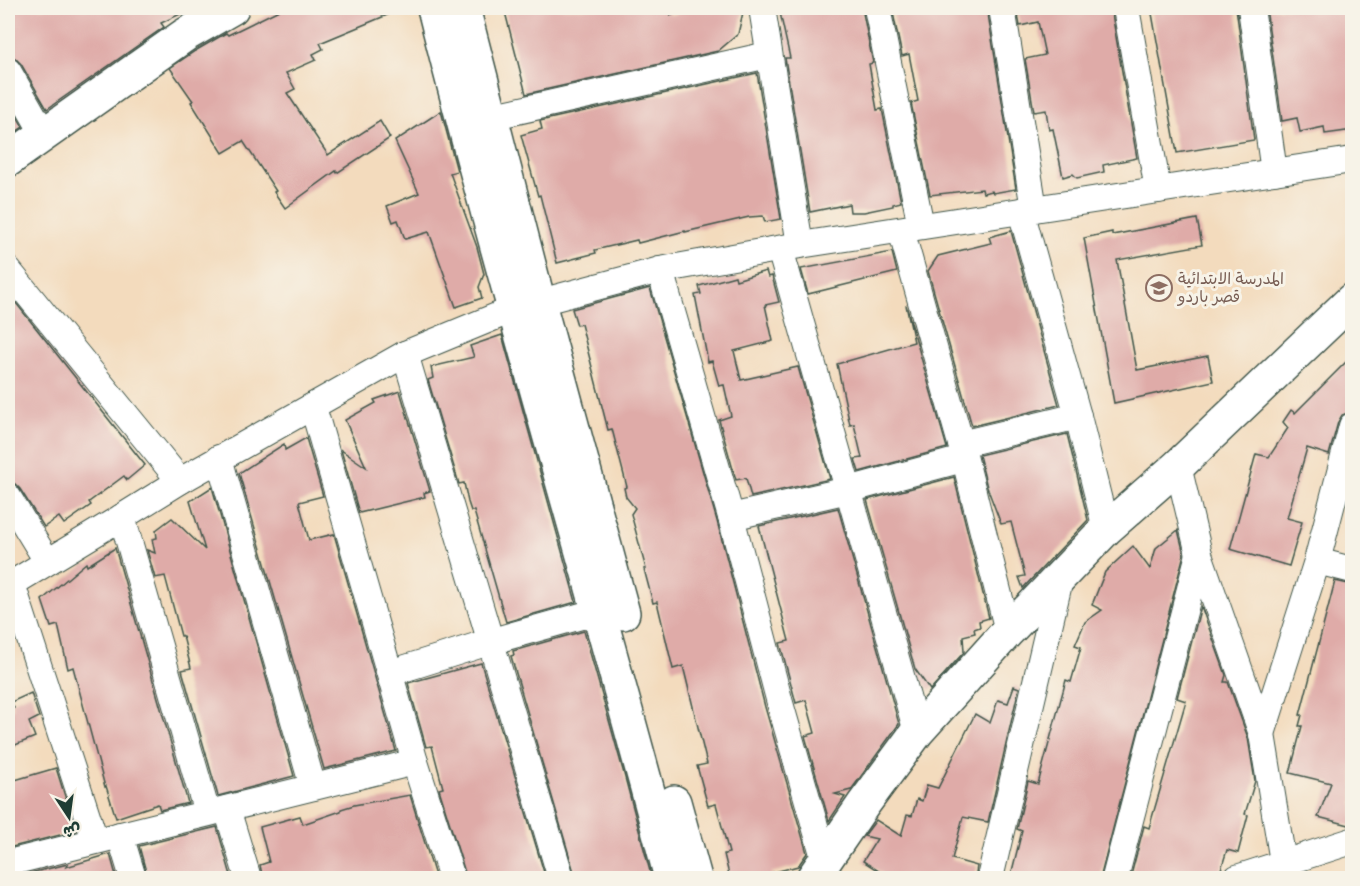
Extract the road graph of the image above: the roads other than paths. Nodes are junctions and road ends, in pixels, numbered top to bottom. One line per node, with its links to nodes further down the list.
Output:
1 (232, 8): 12 (street)
2 (434, 8): 23 (street)
3 (463, 8): 11 (street)
4 (762, 8): 9 (street)
5 (877, 8): 18 (street)
6 (1002, 8): 17 (street)
7 (1126, 8): 16 (street)
8 (1251, 8): 15 (street)
9 (768, 55): 11 (street); 19 (street)
10 (8, 71): 12 (street)
11 (490, 117): 23 (street)
12 (44, 134): 13 (street)
13 (8, 160)
14 (1353, 160): 15 (street)
15 (1274, 172): 16 (street)
16 (1158, 190): 17 (street)
17 (1028, 210): 18 (street); 26 (street)
18 (911, 228): 19 (street); 28 (street)
19 (790, 247): 21 (street); 32 (street)
20 (8, 270): 31 (street)
21 (660, 270): 23 (street); 35 (street)
22 (1353, 300): 30 (street)
23 (527, 306): 24 (street); 43 (street); 63 (street)
24 (405, 354): 25 (street); 45 (street)
25 (313, 407): 29 (street); 46 (street)
26 (1078, 416): 28 (street); 36 (street)
27 (1353, 426): 39 (street)
28 (962, 451): 32 (street); 44 (street)
29 (219, 458): 31 (street); 50 (street)
30 (1178, 466): 36 (street); 37 (street)
31 (180, 480): 34 (street)
32 (848, 490): 35 (street); 47 (street)
33 (8, 497): 38 (street)
34 (122, 517): 38 (street); 51 (street)
35 (731, 517): 57 (street)
36 (1106, 529): 41 (street)
37 (1199, 554): 48 (street); 65 (street)
38 (47, 561): 42 (street)
39 (1317, 561): 40 (street); 48 (street)
40 (1353, 570)
41 (1061, 575): 44 (street); 64 (street)
42 (10, 585): 53 (street)
43 (599, 611): 45 (street); 62 (street)
44 (1008, 631): 47 (street)
45 (489, 642): 46 (street); 61 (street)
46 (390, 673): 49 (street)
47 (917, 732): 57 (street)
48 (1262, 734): 56 (street)
49 (415, 762): 50 (street); 60 (street)
50 (313, 787): 51 (street)
51 (217, 811): 52 (street); 59 (street)
52 (120, 835): 53 (street); 58 (street)
53 (95, 840): 55 (street)
54 (1353, 842): 56 (street)
55 (8, 863)
56 (1292, 867): 66 (street)
57 (819, 870)
58 (133, 879)
59 (248, 879)
60 (452, 879)
61 (561, 879)
62 (671, 879)
63 (695, 879)
64 (990, 879)
65 (1114, 879)
66 (1237, 879)

